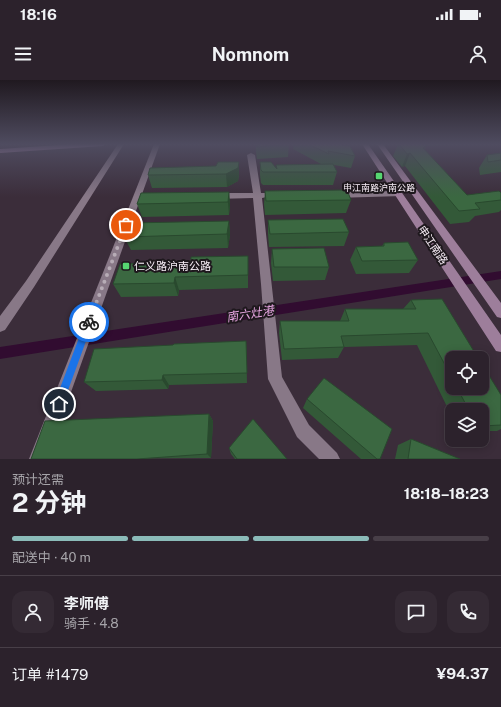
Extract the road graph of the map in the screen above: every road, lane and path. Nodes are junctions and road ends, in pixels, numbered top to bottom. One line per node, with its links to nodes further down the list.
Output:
1 (110, 162): 12 (street)
2 (151, 162): 14 (street)
3 (252, 162): 7 (street)
4 (377, 162): 6 (main road, 申江南路)
5 (393, 162): 11 (main road, 申江南路)
6 (398, 194): 9 (street); 13 (main road, 申江南路)
7 (257, 195): 8 (street); 10 (street); 15 (street)
8 (273, 195)
9 (328, 195)
10 (205, 196)
11 (501, 313)
12 (0, 326)
13 (501, 346)
14 (38, 459)
15 (331, 459)

